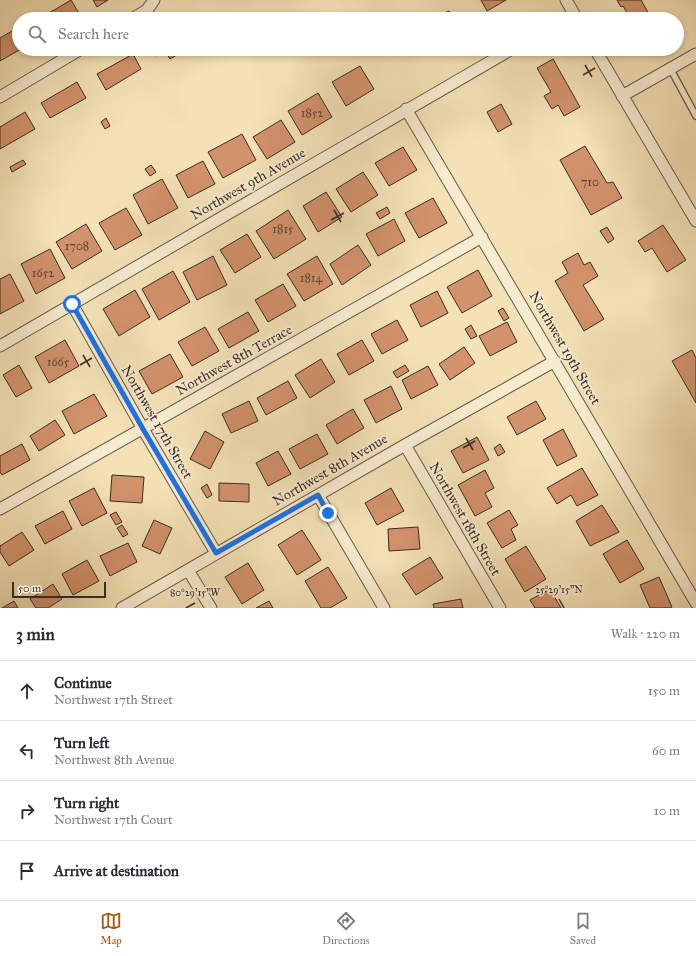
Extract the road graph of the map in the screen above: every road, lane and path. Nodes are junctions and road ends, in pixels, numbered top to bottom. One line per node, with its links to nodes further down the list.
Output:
1 (154, 0): 3 (street)
2 (566, 0): 4 (street)
3 (144, 12)
4 (570, 12)
5 (696, 54): 9 (street)
6 (69, 56): 11 (street)
7 (500, 56): 12 (street, Northwest 9th Avenue)
8 (599, 56): 10 (street)
9 (670, 68): 10 (street); 13 (lane)
10 (622, 96): 14 (street)
11 (0, 97)
12 (406, 109): 15 (street, Northwest 19th Street); 16 (street, Northwest 9th Avenue)
13 (696, 116)
14 (696, 222)
15 (482, 237): 18 (street, Northwest 19th Street); 19 (street, Northwest 8th Terrace)
16 (72, 304): 17 (street, Northwest 9th Avenue); 19 (street, Northwest 17th Street)
17 (0, 346)
18 (555, 361): 20 (street, Northwest 8th Avenue); 25 (street, Northwest 19th Street)
19 (143, 429): 22 (street, Northwest 8th Terrace); 23 (street, Northwest 17th Street)
20 (405, 445): 21 (street, Northwest 8th Avenue); 29 (street, Northwest 18th Street)
21 (318, 495): 23 (street, Northwest 8th Avenue); 28 (street)
22 (0, 509)
23 (216, 553): 24 (street, Northwest 8th Avenue)
24 (188, 570): 26 (street, Northwest 8th Avenue); 27 (street)
25 (696, 603)
26 (122, 608)
27 (210, 608)
28 (384, 608)
29 (500, 608)

